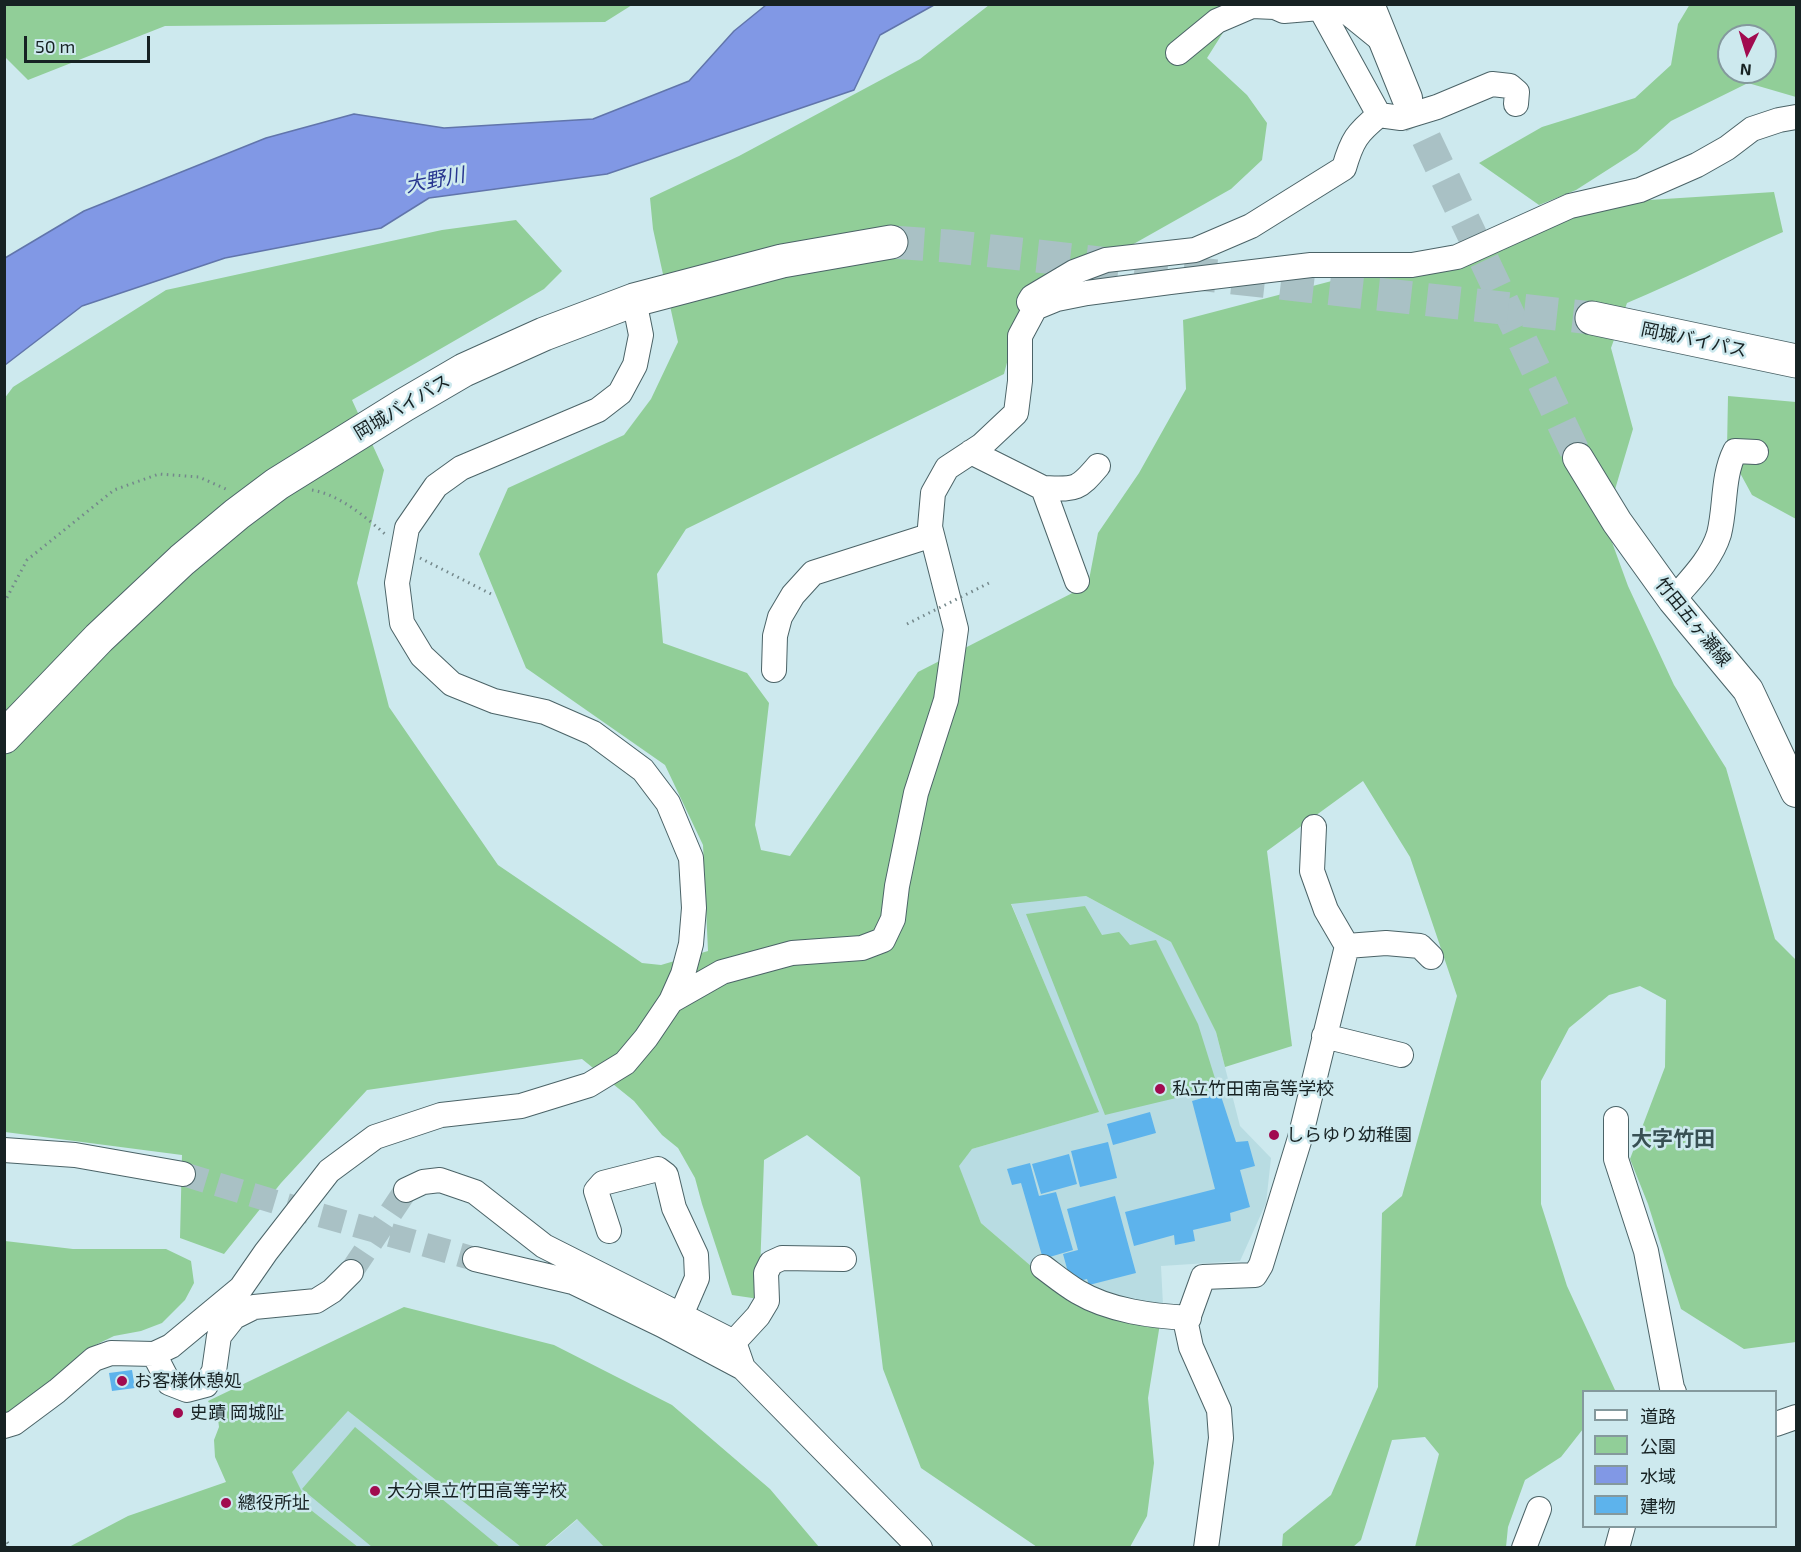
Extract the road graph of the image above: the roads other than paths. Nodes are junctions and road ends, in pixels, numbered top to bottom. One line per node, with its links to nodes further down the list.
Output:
1 (1370, 4): 3 (main road)
2 (1330, 6): 3 (street); 4 (street); 7 (street)
3 (1385, 43): 5 (main road)
4 (1178, 52)
5 (1407, 98)
6 (1516, 104): 7 (street)
7 (1379, 115): 11 (street)
8 (1797, 117): 11 (street)
9 (891, 242): 10 (highway, 岡城バイパス)
10 (634, 300): 23 (highway, 岡城バイパス); 28 (street)
11 (1030, 318): 14 (street)
12 (1592, 318): 13 (highway, 岡城バイパス)
13 (1797, 361)
14 (971, 452): 18 (street); 19 (street)
15 (1756, 452): 21 (street)
16 (1578, 458): 21 (main road, 竹田五ヶ瀬線)
17 (1098, 466): 18 (street)
18 (1043, 488): 20 (street)
19 (932, 535): 22 (street); 28 (street)
20 (1077, 581)
21 (1673, 600): 24 (main road, 竹田五ヶ瀬線)
22 (774, 670)
23 (4, 737)
24 (1797, 792)
25 (1314, 827): 26 (street)
26 (1347, 946): 27 (street); 29 (street)
27 (1431, 957)
28 (671, 1001): 43 (street)
29 (1324, 1036): 30 (street); 41 (street)
30 (1401, 1055)
31 (1616, 1119): 45 (street)
32 (4, 1150): 33 (street)
33 (183, 1174)
34 (406, 1190): 40 (street)
35 (609, 1231): 40 (street)
36 (475, 1259): 44 (street)
37 (844, 1259): 42 (street)
38 (1043, 1267): 41 (street)
39 (351, 1272): 43 (street)
40 (681, 1315): 42 (street)
41 (1189, 1318): 52 (street)
42 (734, 1342): 44 (street)
43 (154, 1354): 48 (street)
44 (742, 1368): 51 (street)
45 (1673, 1390)
46 (1797, 1417): 47 (street)
47 (1777, 1424)
48 (4, 1426)
49 (1539, 1509): 53 (street)
50 (1623, 1528): 54 (street)
51 (920, 1548)
52 (1206, 1548)
53 (1524, 1548)
54 (1617, 1548)

